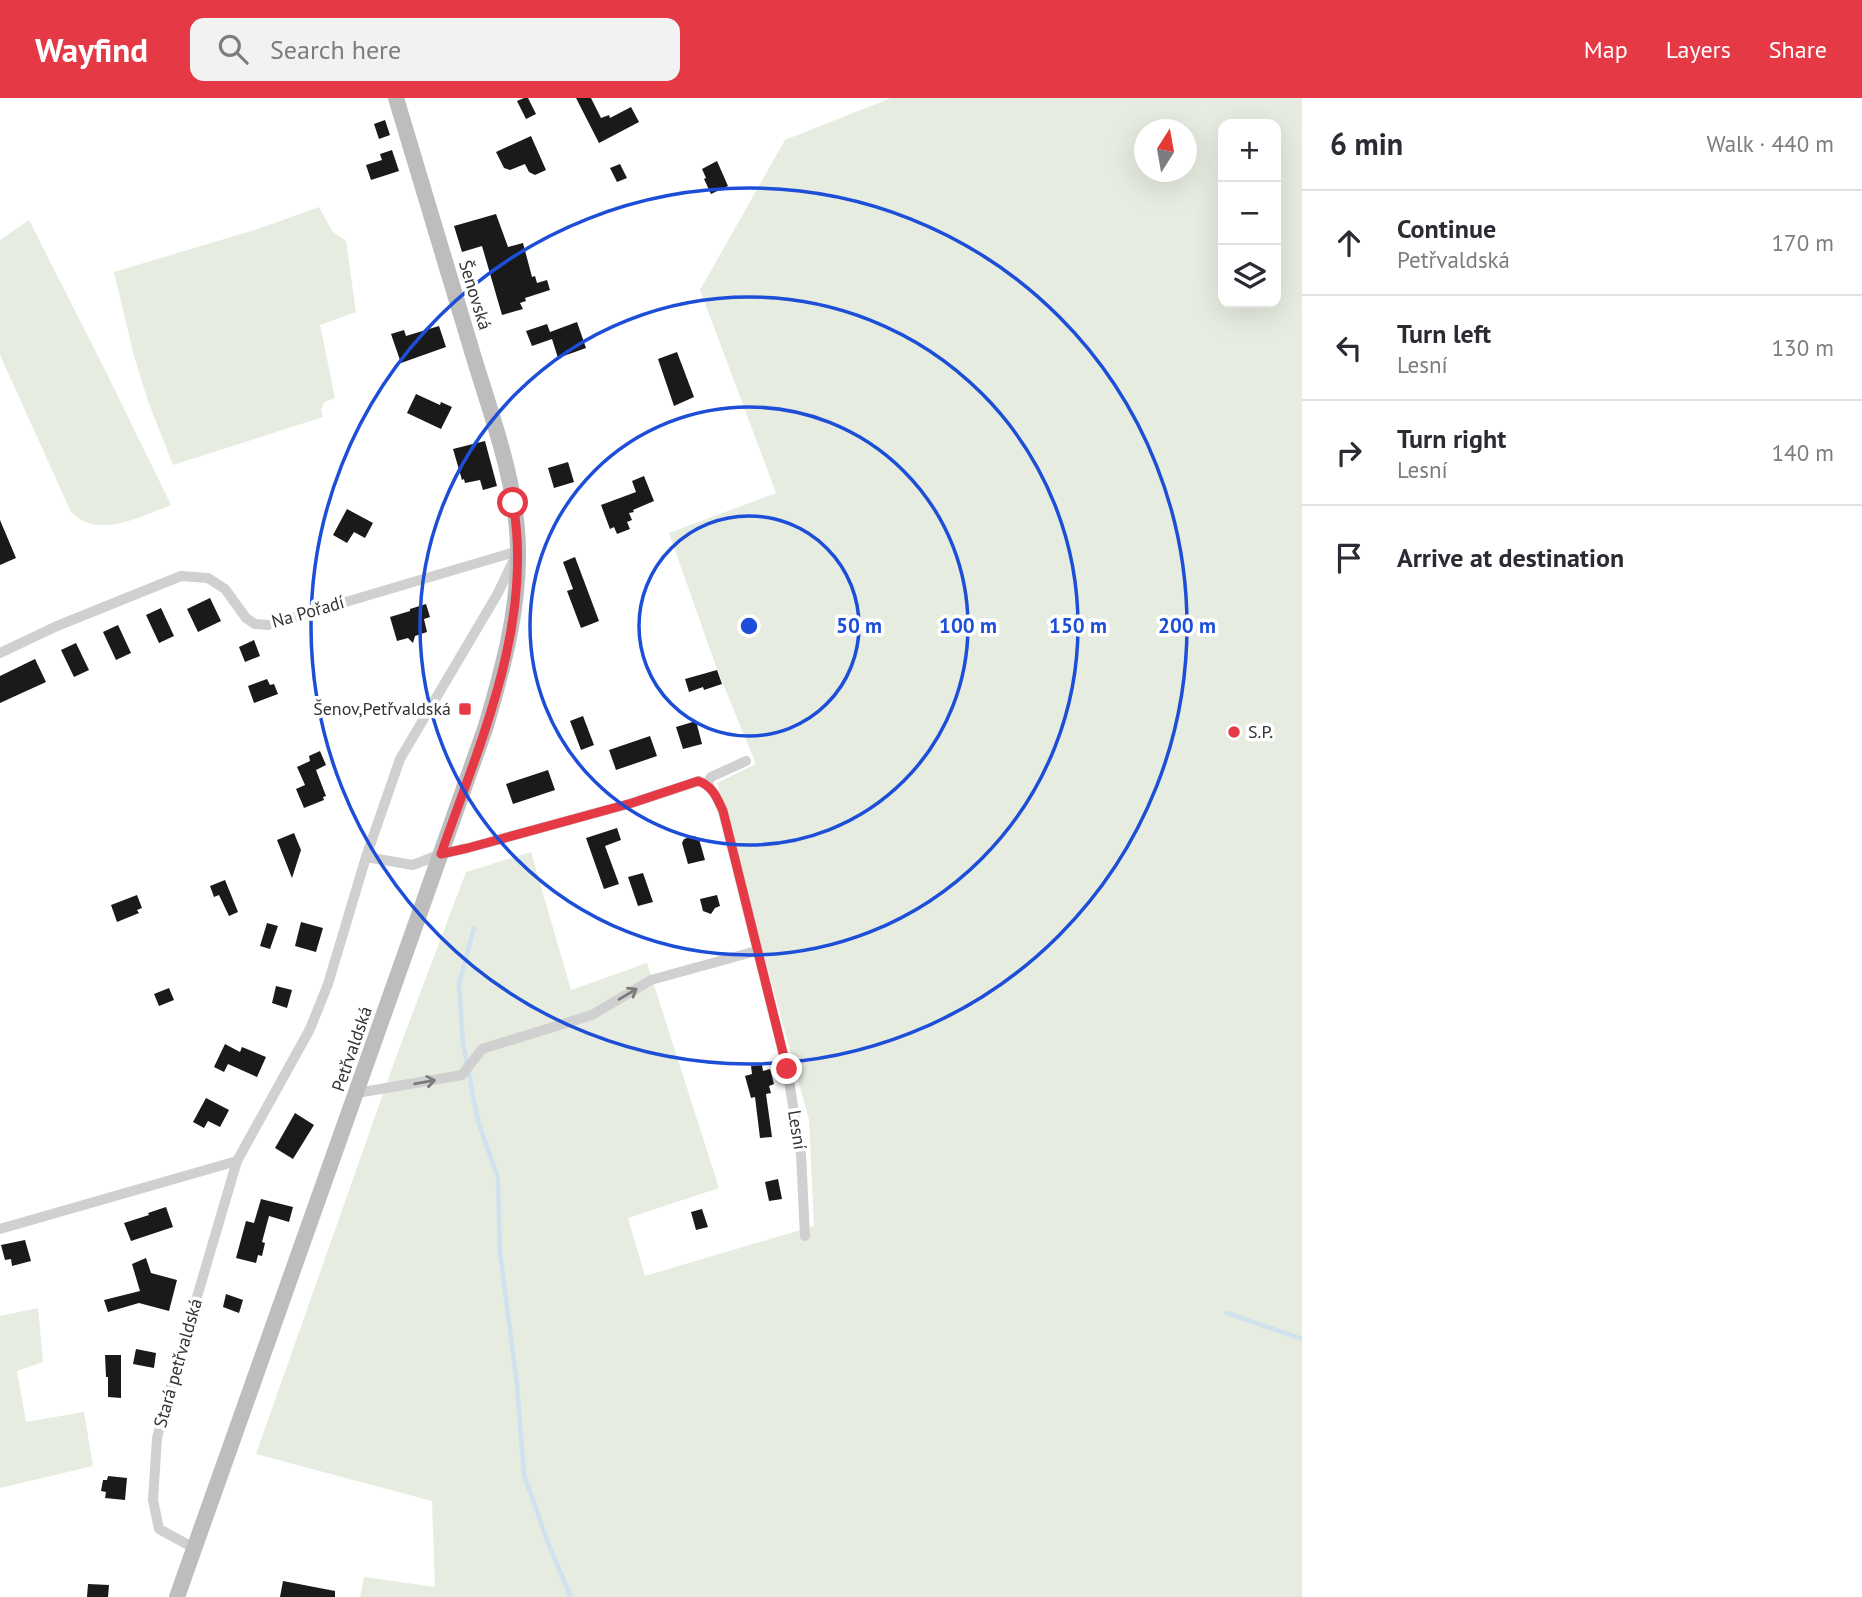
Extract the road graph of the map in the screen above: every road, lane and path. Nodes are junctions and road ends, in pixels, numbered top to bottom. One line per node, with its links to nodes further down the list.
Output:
1 (396, 98): 2 (main road, Šenovská)
2 (513, 503): 3 (main road, Petřvaldská)
3 (518, 551): 4 (street, Na Pořadí); 7 (main road, Petřvaldská); 8 (street, Stará petřvaldská)
4 (0, 653)
5 (746, 761): 6 (street)
6 (707, 784): 7 (street); 9 (street, Lesní)
7 (441, 854): 8 (street); 10 (main road, Petřvaldská)
8 (366, 857): 11 (street, Stará petřvaldská)
9 (757, 951): 10 (street, one-way to 9); 13 (street, Lesní)
10 (357, 1093): 14 (main road, Petřvaldská)
11 (237, 1161): 12 (street); 14 (street, Stará petřvaldská)
12 (0, 1229)
13 (805, 1236)
14 (194, 1548): 15 (main road, Petřvaldská)
15 (177, 1597)

